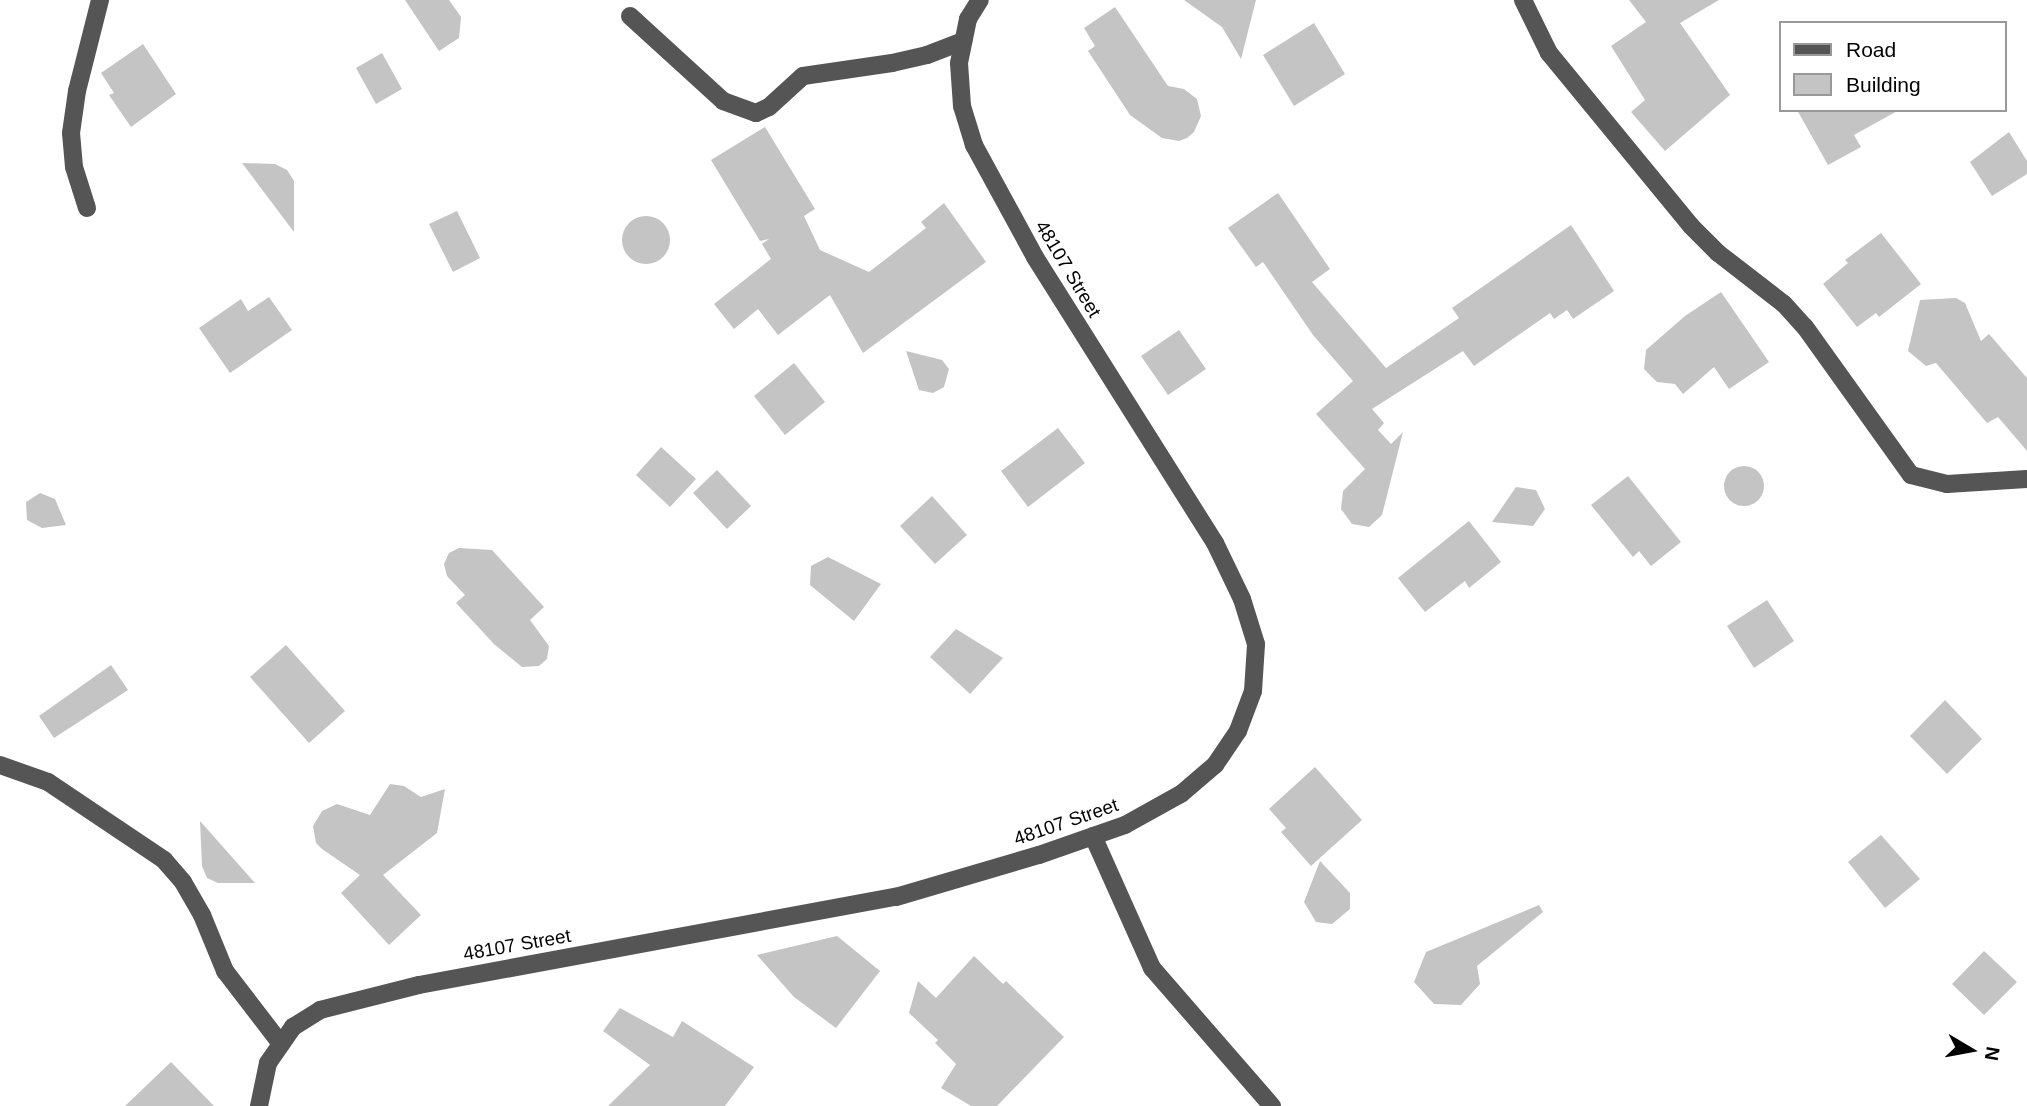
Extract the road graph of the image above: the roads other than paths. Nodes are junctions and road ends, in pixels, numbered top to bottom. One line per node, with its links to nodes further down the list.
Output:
1 (100, 0): 6 (street)
2 (979, 0): 5 (street, 48107 Street)
3 (1523, 0): 7 (street)
4 (630, 16): 5 (street)
5 (963, 41): 9 (street, 48107 Street)
6 (87, 208)
7 (2027, 480)
8 (0, 765): 10 (street)
9 (1093, 836): 10 (street, 48107 Street); 12 (street)
10 (281, 1044): 11 (street, 48107 Street)
11 (259, 1106)
12 (1272, 1106)

